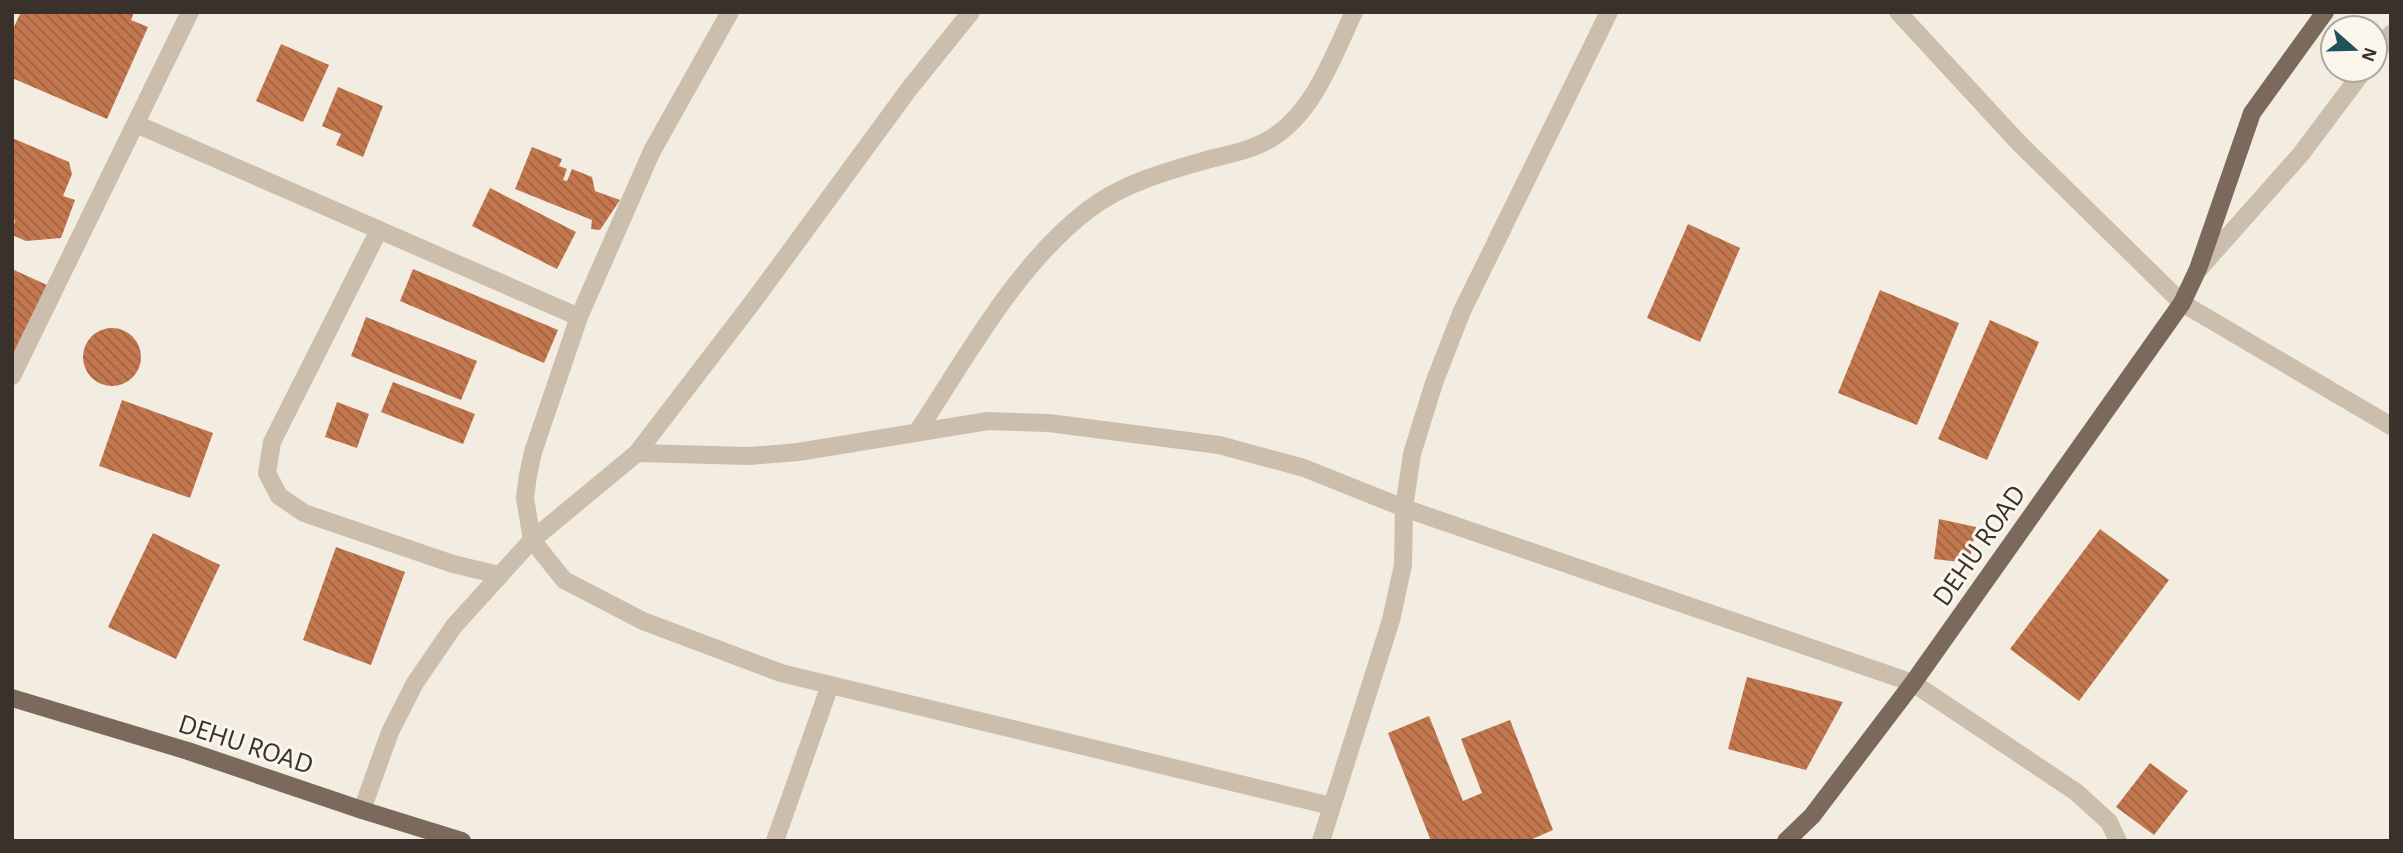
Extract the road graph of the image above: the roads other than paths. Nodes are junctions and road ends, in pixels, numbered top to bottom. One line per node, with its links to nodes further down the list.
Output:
1 (190, 12): 9 (street)
2 (730, 12): 13 (street)
3 (971, 12): 17 (street)
4 (1354, 12): 16 (street)
5 (1609, 12): 18 (street)
6 (1898, 12): 12 (street)
7 (2325, 12): 11 (main road, DEHU ROAD)
8 (2354, 84): 11 (street)
9 (136, 124): 10 (street); 14 (street)
10 (379, 230): 13 (street); 20 (street)
11 (2199, 269): 12 (main road, DEHU ROAD)
12 (2182, 303): 15 (street); 21 (main road, DEHU ROAD)
13 (579, 317): 19 (street)
14 (12, 376)
15 (2391, 426)
16 (917, 432): 17 (street); 18 (street)
17 (637, 453): 19 (street)
18 (1404, 508): 21 (street); 24 (street)
19 (532, 540): 20 (street); 22 (street)
20 (499, 575): 25 (street)
21 (1913, 683): 29 (main road, DEHU ROAD); 30 (street)
22 (830, 685): 24 (street); 27 (street)
23 (12, 698): 25 (main road, DEHU ROAD)
24 (1331, 806): 28 (street)
25 (362, 810): 26 (main road, DEHU ROAD)
26 (462, 841)
27 (775, 841)
28 (1321, 841)
29 (1786, 841)
30 (2118, 841)

